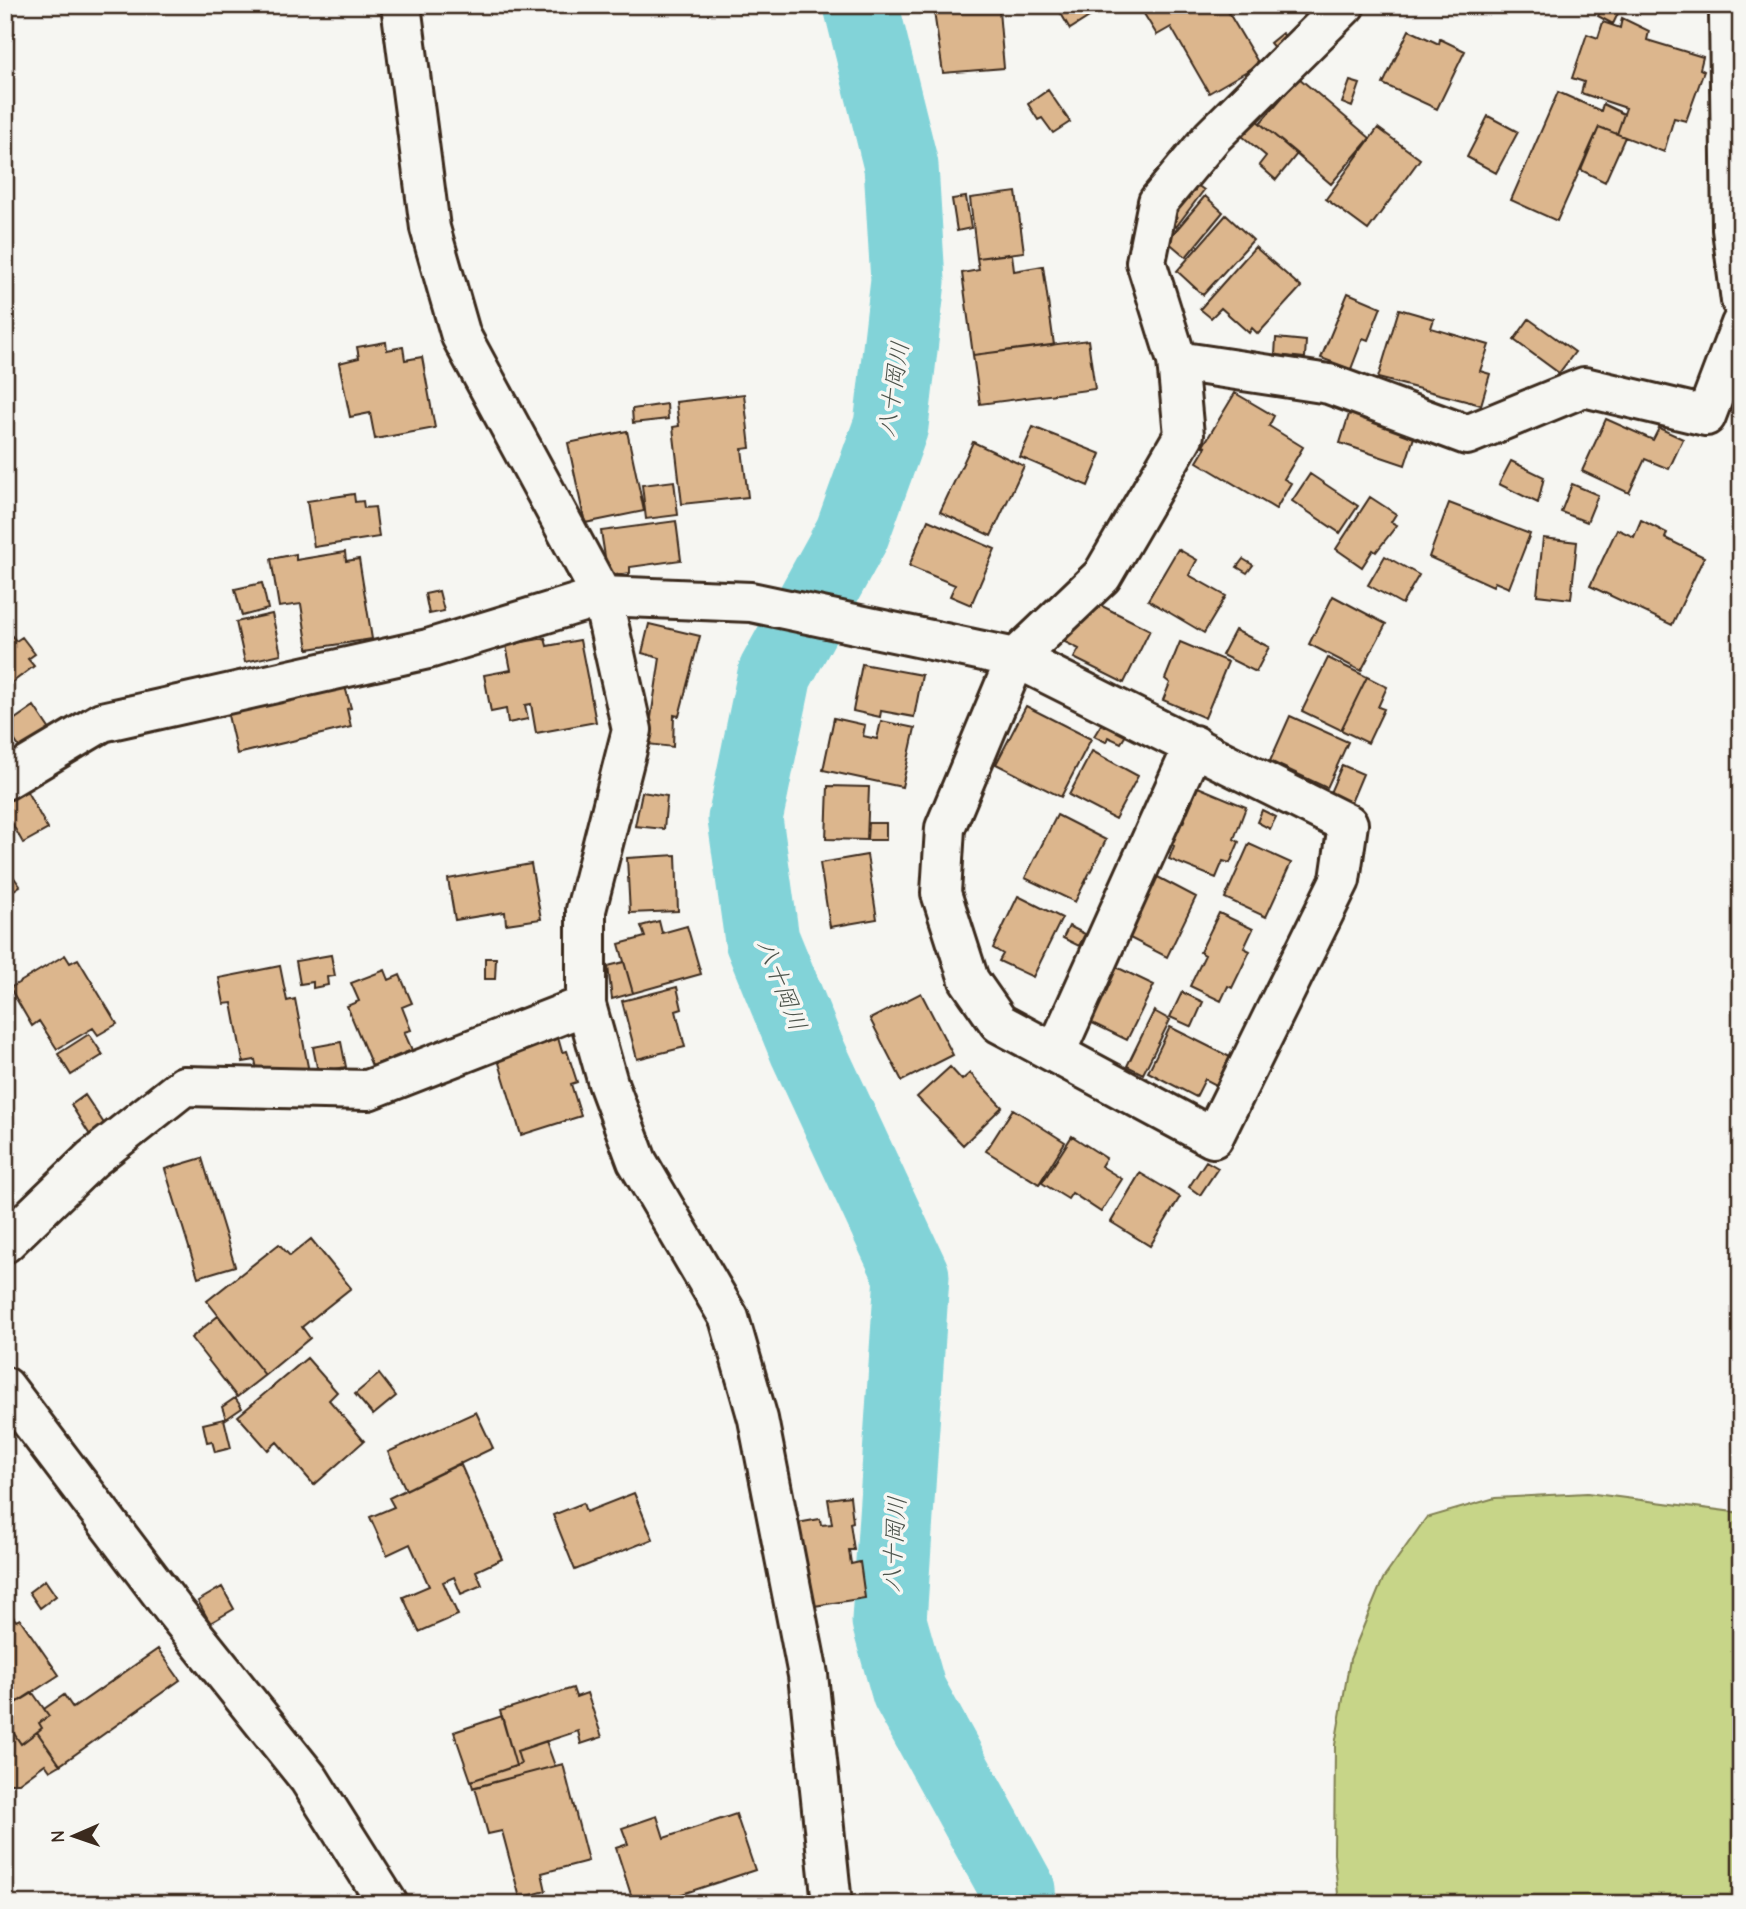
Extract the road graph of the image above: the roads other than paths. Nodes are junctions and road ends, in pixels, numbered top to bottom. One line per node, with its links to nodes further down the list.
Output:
1 (401, 5): 7 (street)
2 (1345, 5): 6 (street)
3 (1732, 5): 4 (street)
4 (1741, 300)
5 (1741, 324): 6 (street)
6 (1177, 361): 8 (street)
7 (602, 596): 8 (street); 10 (street); 11 (street)
8 (1016, 658): 9 (street); 12 (street)
9 (1194, 746): 12 (street); 12 (street)
10 (5, 780)
11 (586, 1005): 13 (street); 16 (street)
12 (1056, 1052)
13 (5, 1243)
14 (5, 1387): 15 (street)
15 (388, 1904)
16 (832, 1904)

